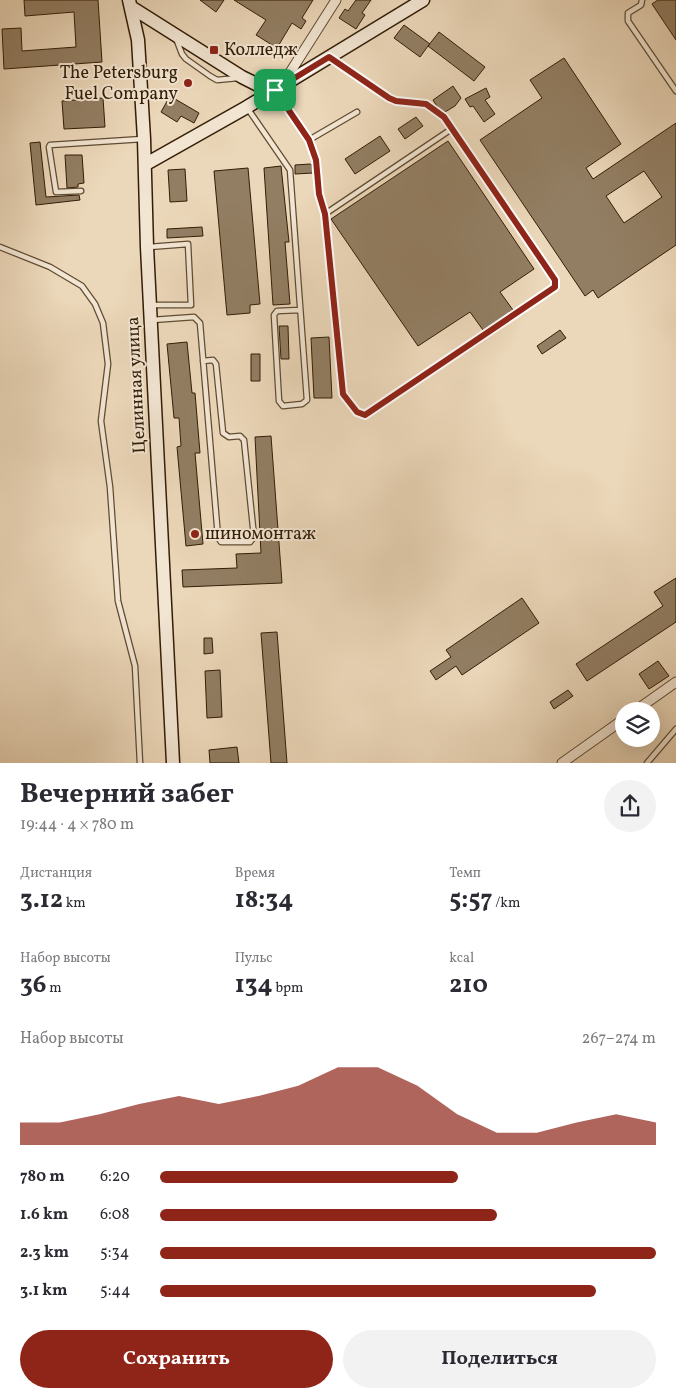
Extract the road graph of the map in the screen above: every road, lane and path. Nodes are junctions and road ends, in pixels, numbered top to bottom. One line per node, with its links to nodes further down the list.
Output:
1 (336, 0): 6 (street)
2 (423, 0): 5 (main road)
3 (642, 0): 7 (lane)
4 (130, 3): 6 (main road); 11 (main road, Целинная улица)
5 (329, 57): 6 (main road); 10 (lane)
6 (279, 87): 8 (main road); 12 (lane)
7 (676, 91)
8 (247, 107): 13 (main road); 19 (lane)
9 (357, 112): 12 (lane)
10 (453, 128): 15 (lane); 15 (lane)
11 (144, 139): 13 (main road, Целинная улица); 14 (lane)
12 (309, 140): 15 (lane)
13 (146, 164): 17 (main road, Целинная улица)
14 (81, 191)
15 (325, 214)
16 (0, 247): 26 (lane)
17 (147, 247): 18 (main road, Целинная улица); 18 (lane)
18 (150, 305): 20 (main road, Целинная улица)
19 (300, 310): 19 (lane)
20 (151, 320): 21 (lane); 27 (main road, Целинная улица)
21 (203, 361): 21 (lane)
22 (676, 682): 23 (street)
23 (648, 702)
24 (615, 725): 28 (street)
25 (676, 729): 29 (lane)
26 (140, 763)
27 (173, 763)
28 (562, 763)
29 (647, 763)

